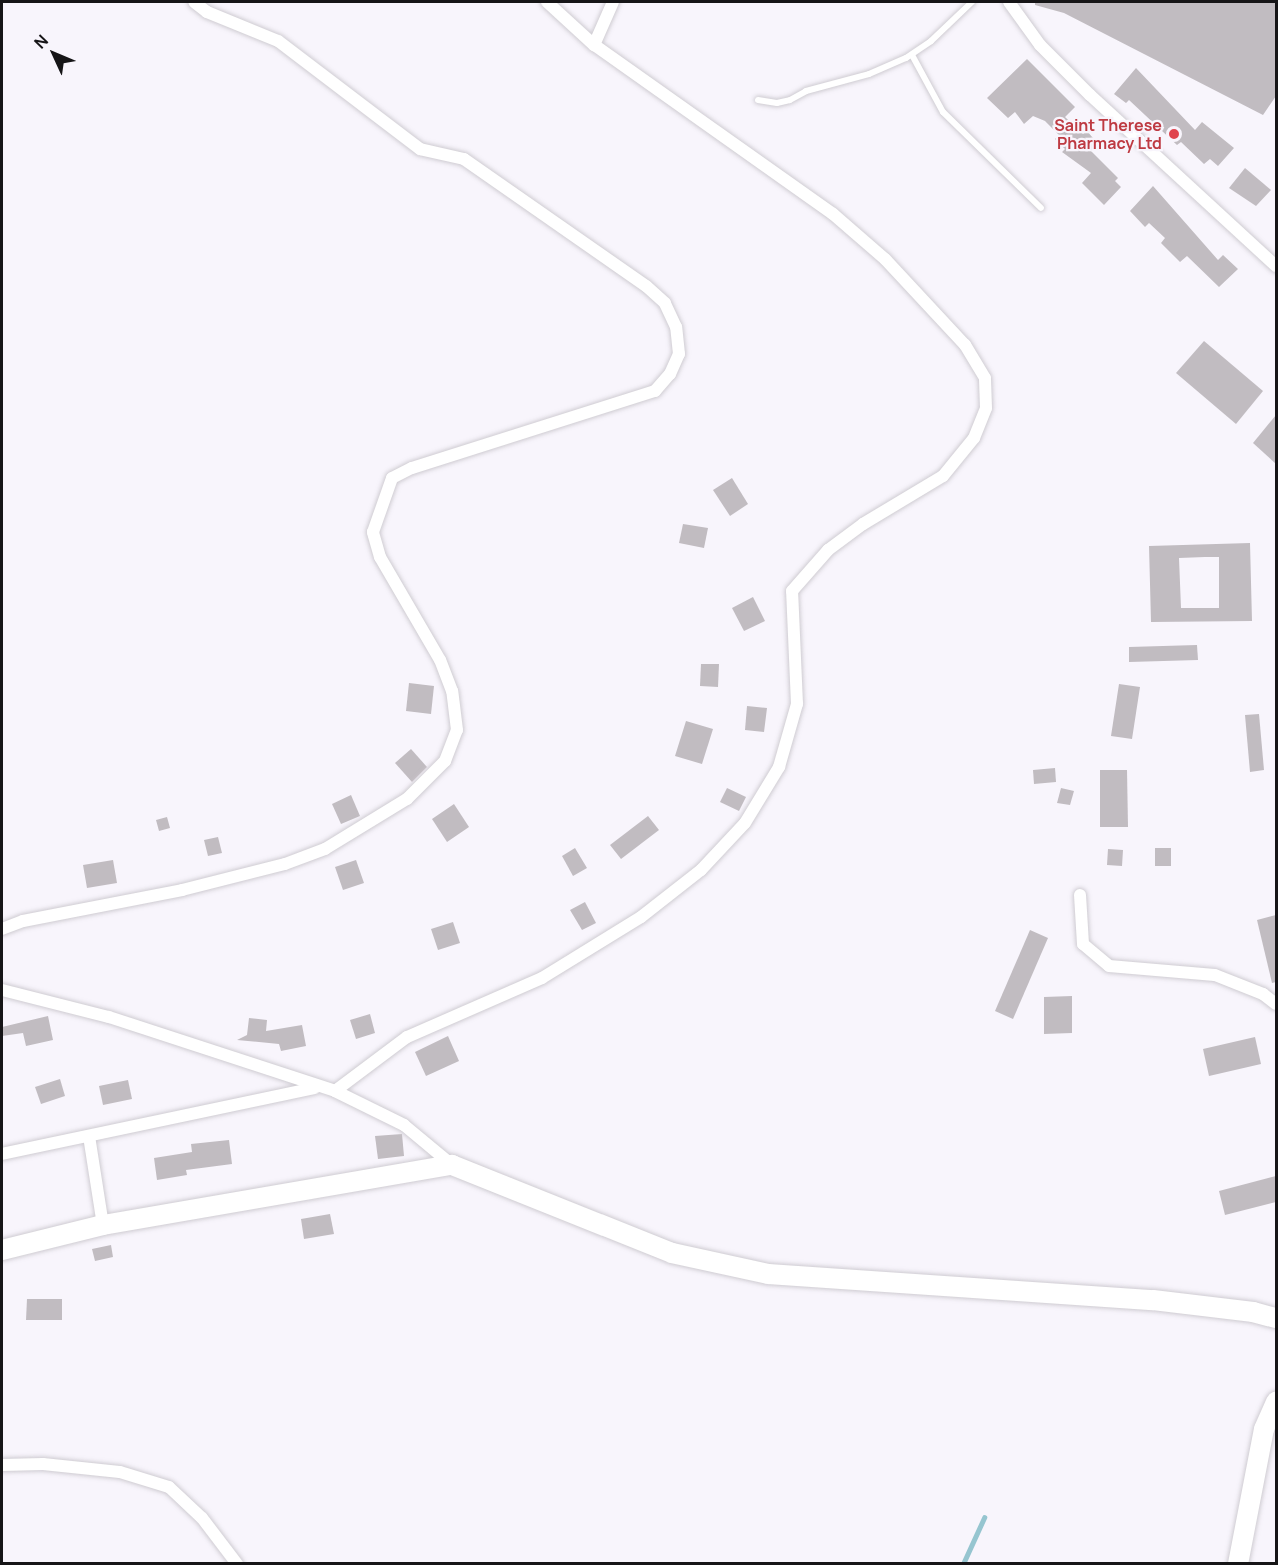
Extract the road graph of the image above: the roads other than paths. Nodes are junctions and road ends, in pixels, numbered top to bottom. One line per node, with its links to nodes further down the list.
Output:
1 (194, 2): 12 (street)
2 (546, 2): 6 (street)
3 (613, 2): 6 (street)
4 (972, 2): 7 (lane)
5 (1010, 2): 10 (street)
6 (594, 45): 16 (street)
7 (912, 55): 8 (lane); 9 (lane)
8 (758, 100)
9 (1041, 208)
10 (1276, 266)
11 (1080, 895): 14 (street)
12 (2, 929)
13 (2, 990): 15 (street)
14 (1276, 1004)
15 (317, 1088): 16 (street); 17 (street)
16 (335, 1090): 19 (street)
17 (89, 1136): 18 (street); 20 (street)
18 (2, 1154)
19 (452, 1165): 20 (main road); 22 (main road)
20 (103, 1225): 21 (main road)
21 (2, 1250)
22 (1276, 1318)
23 (1276, 1402): 26 (main road)
24 (2, 1465): 25 (street)
25 (237, 1563)
26 (1238, 1563)

